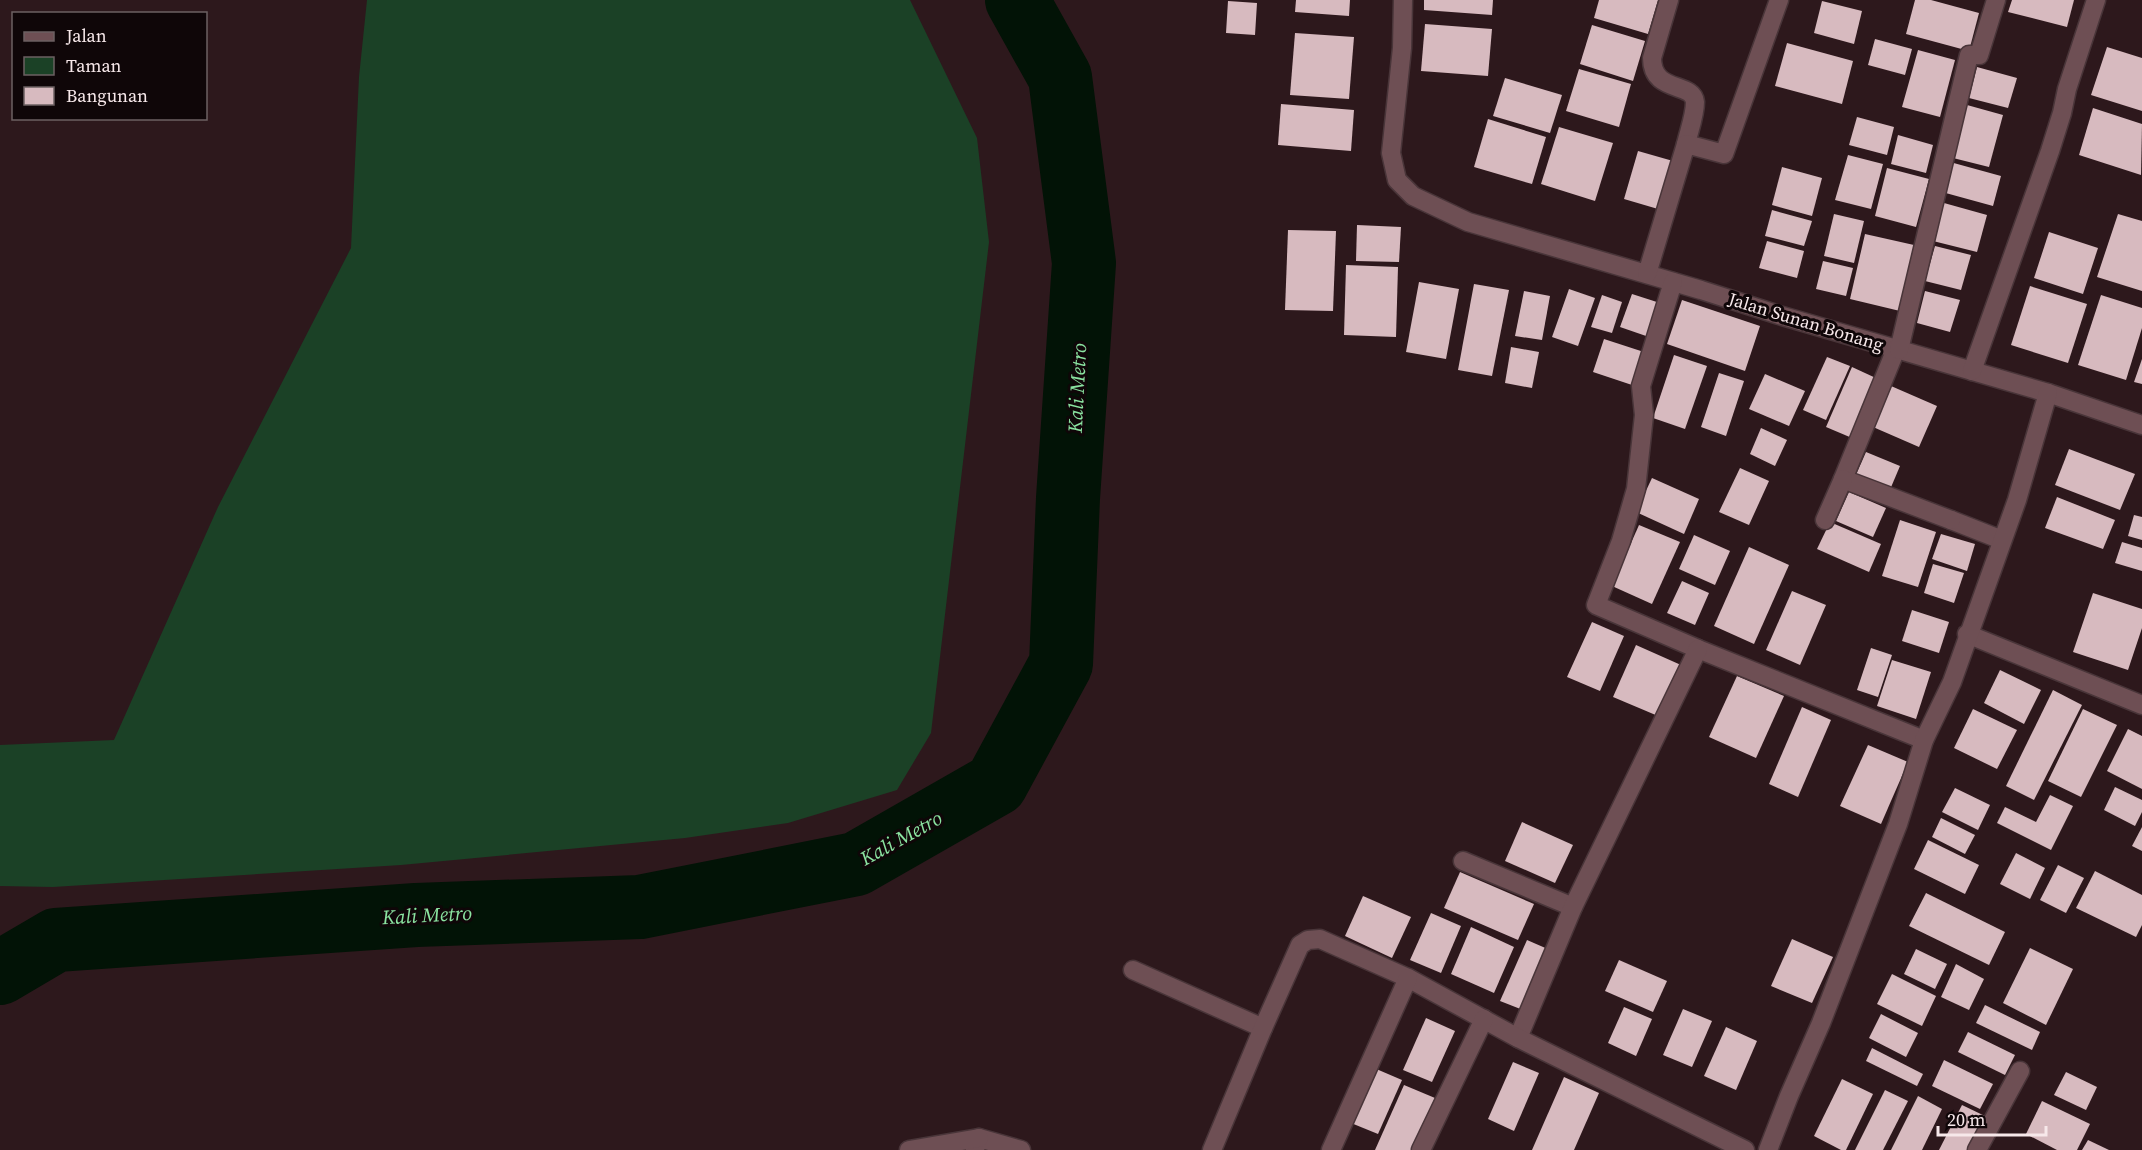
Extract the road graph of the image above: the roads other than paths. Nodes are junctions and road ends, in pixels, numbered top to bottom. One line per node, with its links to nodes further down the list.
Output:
1 (1403, 0): 7 (street, Jalan Sunan Bonang)
2 (1669, 0): 6 (street)
3 (1779, 0): 6 (street)
4 (1996, 0): 9 (street)
5 (2096, 0): 10 (street)
6 (1686, 144): 7 (street)
7 (1647, 274): 8 (street, Jalan Sunan Bonang)
8 (1673, 282): 9 (street, Jalan Sunan Bonang); 17 (street)
9 (1898, 349): 10 (street, Jalan Sunan Bonang); 13 (street)
10 (1972, 371): 11 (street, Jalan Sunan Bonang)
11 (2048, 393): 12 (street, Jalan Sunan Bonang); 15 (street)
12 (2142, 425)
13 (1843, 479): 14 (street); 15 (street)
14 (1825, 520)
15 (2002, 540): 16 (street)
16 (1967, 634): 18 (street); 19 (street)
17 (1698, 649): 19 (street); 21 (street)
18 (2142, 705)
19 (1924, 740): 35 (street)
20 (1463, 861): 21 (street)
21 (1573, 907): 26 (street)
22 (1133, 970): 25 (street)
23 (1408, 978): 24 (street); 25 (street); 32 (street)
24 (1484, 1019): 26 (street); 33 (street)
25 (1263, 1028): 31 (street)
26 (1518, 1038): 34 (street)
27 (2020, 1071): 36 (street)
28 (977, 1144): 29 (street); 30 (street)
29 (909, 1150)
30 (1021, 1150)
31 (1212, 1150)
32 (1330, 1150)
33 (1421, 1150)
34 (1745, 1150)
35 (1768, 1150)
36 (1977, 1150)

